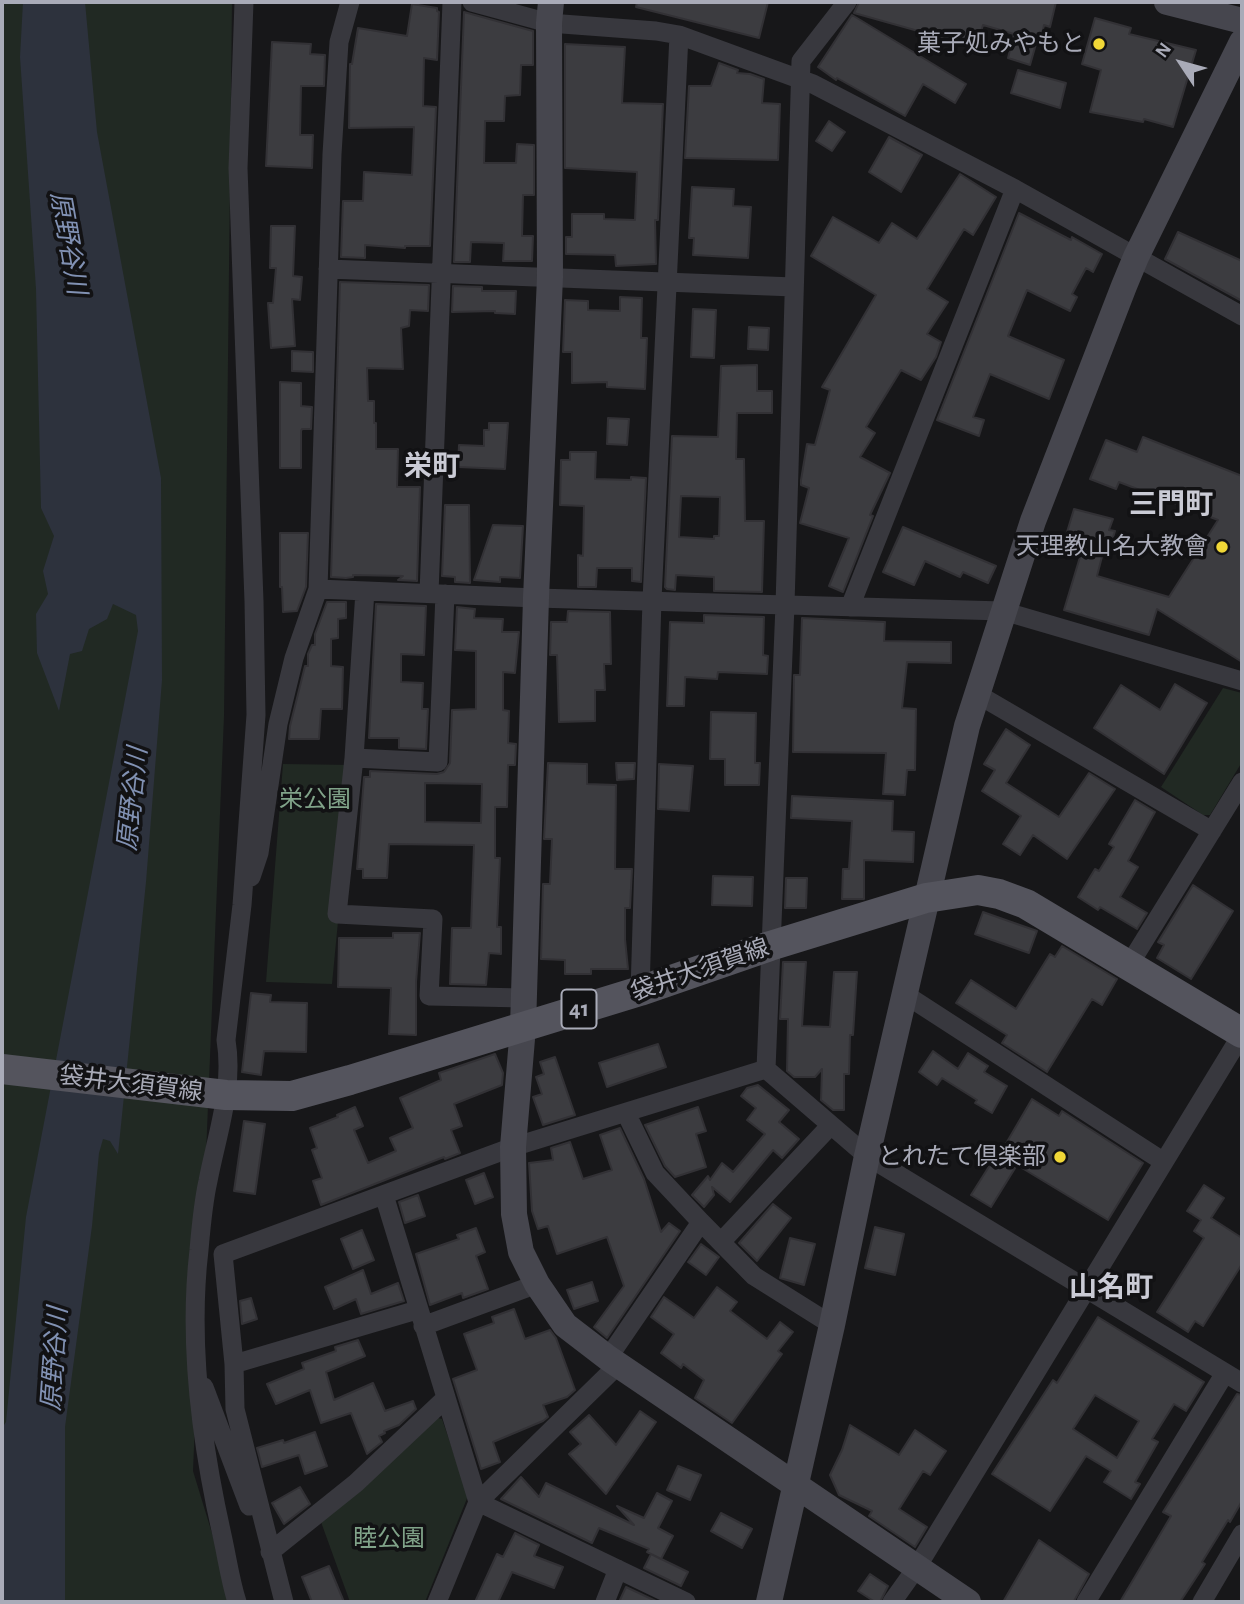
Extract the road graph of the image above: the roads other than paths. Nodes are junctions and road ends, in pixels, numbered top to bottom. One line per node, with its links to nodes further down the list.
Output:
1 (244, 2): 34 (street)
2 (350, 2): 14 (street)
3 (452, 2): 15 (street)
4 (472, 2): 7 (street)
5 (847, 2): 11 (street)
6 (1167, 2): 8 (street)
7 (550, 12): 9 (street); 16 (street)
8 (1242, 21)
9 (679, 35): 11 (street); 17 (street)
10 (1242, 42): 13 (street)
11 (801, 80): 12 (street); 18 (street)
12 (1015, 189): 13 (street); 26 (street)
13 (1136, 257): 19 (street); 27 (street)
14 (328, 269): 15 (street); 20 (street)
15 (440, 275): 16 (street); 22 (street)
16 (550, 277): 17 (street); 23 (street)
17 (667, 282): 18 (street); 24 (street)
18 (794, 287): 25 (street)
19 (1242, 316)
20 (318, 589): 21 (street); 34 (street)
21 (365, 591): 22 (street); 30 (street)
22 (437, 594): 23 (street); 30 (street)
23 (536, 598): 24 (street); 39 (street)
24 (652, 600): 25 (street); 37 (street)
25 (785, 605): 26 (street); 35 (street)
26 (850, 607): 27 (street)
27 (1003, 611): 28 (street); 29 (street)
28 (1242, 681)
29 (977, 694): 32 (street); 33 (street)
30 (354, 758): 39 (street)
31 (1242, 782): 32 (street)
32 (1212, 831): 36 (street)
33 (926, 898): 35 (main road, 袋井大須賀線 / 41); 36 (main road, 袋井大須賀線 / 41); 38 (street)
34 (242, 905): 43 (street)
35 (770, 946): 37 (main road, 袋井大須賀線 / 41); 42 (street)
36 (1129, 965): 40 (main road, 袋井大須賀線 / 41)
37 (640, 991): 39 (main road, 袋井大須賀線 / 41)
38 (906, 995): 47 (street); 48 (street)
39 (523, 1012): 43 (main road, 袋井大須賀線 / 41); 46 (street)
40 (1242, 1034): 48 (street)
41 (2, 1069): 43 (main road, 袋井大須賀線 / 41)
42 (766, 1069): 44 (street); 45 (street)
43 (226, 1095): 58 (street)
44 (626, 1113): 46 (street); 50 (street)
45 (831, 1125): 47 (street); 51 (street)
46 (513, 1147): 49 (street); 52 (street)
47 (867, 1156): 53 (street); 55 (street)
48 (1164, 1163): 53 (street)
49 (383, 1195): 54 (street); 57 (street)
50 (701, 1222): 51 (street); 56 (street)
51 (721, 1242): 55 (street)
52 (537, 1284): 54 (street); 56 (street)
53 (1087, 1290): 59 (street); 66 (street)
54 (420, 1318): 57 (street); 61 (street)
55 (832, 1325): 62 (street)
56 (614, 1361): 62 (street); 63 (street)
57 (234, 1364): 65 (street)
58 (198, 1372): 65 (street); 68 (street)
59 (1225, 1373): 60 (street); 76 (street)
60 (1242, 1383)
61 (445, 1399): 63 (street); 65 (street)
62 (796, 1485): 66 (street); 73 (street)
63 (478, 1502): 67 (street); 70 (street)
64 (1242, 1534): 77 (street)
65 (270, 1552): 69 (street)
66 (917, 1567): 74 (street); 75 (street)
67 (618, 1569): 71 (street); 72 (street)
68 (237, 1601)
69 (284, 1602)
70 (438, 1602)
71 (605, 1602)
72 (686, 1602)
73 (769, 1602)
74 (892, 1602)
75 (968, 1602)
76 (1086, 1602)
77 (1202, 1602)

